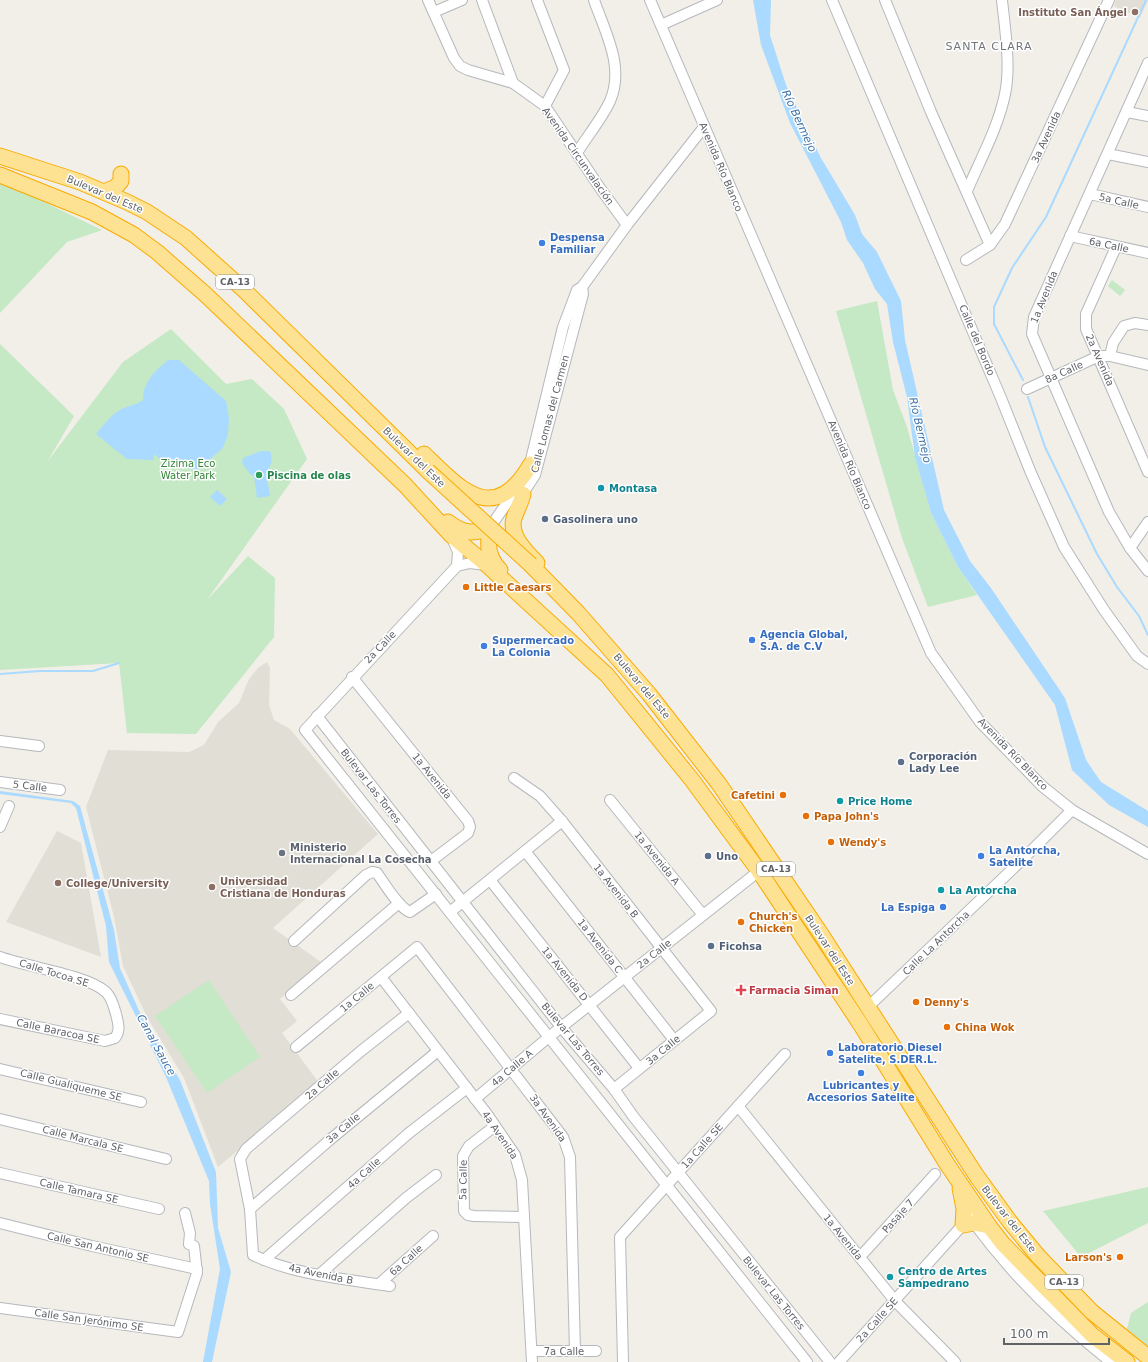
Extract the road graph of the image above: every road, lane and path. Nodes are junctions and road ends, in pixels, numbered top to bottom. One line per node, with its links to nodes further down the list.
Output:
1 (428, 0): 12 (street, Avenida Circunvalación)
2 (462, 0): 12 (street)
3 (482, 0): 15 (street)
4 (537, 0): 16 (street)
5 (594, 0): 20 (street)
6 (650, 0): 13 (street, Avenida Río Blanco)
7 (717, 0): 13 (street)
8 (832, 0): 56 (street, Calle del Bordo)
9 (885, 0): 26 (street)
10 (1002, 0): 26 (street)
11 (1109, 0): 32 (street, 3a Avenida)
12 (434, 12): 15 (street, Avenida Circunvalación)
13 (662, 25): 19 (street, Avenida Río Blanco)
14 (1147, 69): 17 (street, 1a Avenida)
15 (513, 82): 16 (street, Avenida Circunvalación)
16 (545, 106): 20 (street, Avenida Circunvalación)
17 (1127, 112): 18 (street); 21 (street, 1a Avenida)
18 (1148, 116)
19 (704, 127): 30 (street, Calle Lomas del Carmen); 68 (street, Avenida Río Blanco)
20 (577, 153): 30 (street, Avenida Circunvalación)
21 (1108, 154): 23 (street); 28 (street, 1a Avenida)
22 (0, 156): 27 (highway, Bulevar del Este / CA-13)
23 (1148, 162)
24 (121, 174): 27 (highway)
25 (0, 175): 50 (highway, Bulevar del Este / CA-13)
26 (967, 191): 32 (street)
27 (104, 192): 37 (highway, Bulevar del Este / CA-13)
28 (1090, 194): 29 (street, 5a Calle); 31 (street, 1a Avenida)
29 (1148, 207)
30 (627, 225): 36 (street, Calle Lomas del Carmen)
31 (1070, 236): 33 (street, 6a Calle); 42 (street, 1a Avenida)
32 (990, 244): 35 (street, 3a Avenida)
33 (1116, 247): 34 (street, 6a Calle); 39 (street, 2a Avenida)
34 (1148, 253)
35 (966, 260)
36 (582, 287): 44 (street, Calle Lomas del Carmen); 46 (street, Calle Lomas del Carmen)
37 (244, 290): 47 (highway); 64 (highway, Bulevar del Este / CA-13, bridge)
38 (1148, 325): 40 (street)
39 (1099, 356): 40 (street, 8a Calle); 42 (street, 8a Calle); 45 (street, 2a Avenida)
40 (1110, 356): 41 (street, 8a Calle)
41 (1148, 365)
42 (1052, 378): 43 (street, 8a Calle); 51 (street, 1a Avenida)
43 (1026, 389)
44 (531, 464): 47 (highway); 49 (street, Calle Lomas del Carmen)
45 (1148, 472)
46 (523, 494): 49 (street, Calle Lomas del Carmen); 64 (highway)
47 (476, 497): 50 (highway)
48 (1148, 522): 51 (street)
49 (491, 529): 50 (highway); 55 (highway)
50 (458, 534): 52 (highway, Bulevar del Este / CA-13); 53 (street)
51 (1130, 548): 54 (street, 1a Avenida)
52 (487, 565): 53 (street); 55 (highway, Bulevar del Este / CA-13)
53 (457, 566): 57 (street, 2a Calle)
54 (1148, 571)
55 (591, 660): 74 (highway, Bulevar del Este / CA-13)
56 (1148, 664)
57 (355, 680): 58 (street, 2a Calle); 73 (street, 1a Avenida)
58 (317, 716): 59 (street, 2a Calle); 73 (street, Bulevar Las Torres)
59 (305, 730): 76 (street, Bulevar Las Torres)
60 (0, 741): 61 (street)
61 (39, 746)
62 (514, 778): 69 (street, 1a Avenida B)
63 (0, 782): 65 (street, 5 Calle)
64 (719, 784): 89 (highway, Bulevar del Este / CA-13)
65 (60, 790)
66 (610, 800): 80 (street, 1a Avenida A)
67 (9, 806): 70 (street)
68 (1072, 810): 72 (street, Avenida Río Blanco); 89 (street, Calle La Antorcha)
69 (562, 820): 71 (street); 83 (street, 1a Avenida B)
70 (0, 827)
71 (525, 851): 75 (street); 86 (street, 1a Avenida C)
72 (1148, 854)
73 (431, 861): 77 (street, Bulevar Las Torres)
74 (759, 871): 80 (street, 2a Calle); 115 (highway, Bulevar del Este / CA-13)
75 (490, 880): 77 (street); 88 (street, 1a Avenida D)
76 (436, 894): 78 (street); 79 (street, Bulevar Las Torres)
77 (463, 902): 79 (street); 93 (street, Bulevar Las Torres)
78 (399, 903): 81 (street); 87 (street)
79 (450, 912): 94 (street, Bulevar Las Torres)
80 (703, 915): 83 (street, 2a Calle)
81 (294, 940)
82 (417, 947): 85 (street, 1a Calle); 100 (street, 3a Avenida)
83 (661, 948): 86 (street, 2a Calle); 90 (street, 1a Avenida B)
84 (1, 961): 95 (street, Calle Tocoa SE)
85 (381, 976): 91 (street, 4a Avenida); 97 (street, 1a Calle)
86 (624, 977): 88 (street, 2a Calle); 96 (street, 1a Avenida C)
87 (291, 995)
88 (590, 1004): 93 (street, 2a Calle); 101 (street, 1a Avenida D)
89 (868, 1007): 137 (highway, Bulevar del Este / CA-13)
90 (711, 1011): 96 (street, 3a Calle)
91 (409, 1013): 98 (street, 4a Avenida); 119 (street, 2a Calle)
92 (0, 1018): 95 (street, Calle Baracoa SE)
93 (561, 1027): 94 (street, 2a Calle); 104 (street, Bulevar Las Torres)
94 (550, 1036): 100 (street, 4a Calle A); 116 (street, Bulevar Las Torres)
95 (115, 1038)
96 (674, 1040): 101 (street, 3a Calle)
97 (296, 1047)
98 (438, 1051): 103 (street, 4a Avenida); 119 (street, 3a Calle)
99 (785, 1054): 107 (street, 1a Calle SE)
100 (512, 1068): 105 (street, 4a Calle A); 135 (street, 3a Avenida)
101 (639, 1068): 104 (street, 3a Calle)
102 (0, 1069): 106 (street, Calle Gualiqueme SE)
103 (467, 1088): 105 (street, 4a Avenida); 127 (street, 4a Calle)
104 (614, 1089): 111 (street, Bulevar Las Torres)
105 (475, 1099): 109 (street, 4a Avenida)
106 (141, 1102)
107 (738, 1106): 111 (street, 1a Calle SE); 126 (street, 1a Avenida)
108 (0, 1119): 110 (street, Calle Marcala SE)
109 (495, 1126): 121 (street, 4a Avenida); 121 (street, 5a Calle)
110 (166, 1159)
111 (678, 1172): 116 (street, 1a Calle SE); 141 (street, Bulevar Las Torres)
112 (0, 1173): 118 (street, Calle Tamara SE)
113 (436, 1174): 129 (street)
114 (935, 1174): 126 (street, Pasaje 7)
115 (958, 1179): 117 (highway, Bulevar del Este / CA-13); 123 (highway)
116 (667, 1185): 139 (street, 1a Calle SE); 140 (street, Bulevar Las Torres)
117 (978, 1208): 123 (street, 2a Calle SE); 124 (highway, Bulevar del Este / CA-13)
118 (159, 1209)
119 (250, 1209): 127 (street, 4a Avenida B)
120 (185, 1213): 128 (street)
121 (524, 1217): 134 (street, 4a Avenida)
122 (0, 1223): 128 (street, Calle San Antonio SE)
123 (968, 1224): 124 (highway); 132 (street, 2a Calle SE); 144 (street)
124 (990, 1226): 145 (highway, Bulevar del Este / CA-13)
125 (433, 1236): 130 (street, 6a Calle)
126 (860, 1258): 132 (street, 1a Avenida)
127 (264, 1260): 129 (street, 4a Avenida B)
128 (197, 1269): 133 (street, Calle San Jerónimo SE)
129 (320, 1274): 130 (street, 4a Avenida B)
130 (379, 1284): 131 (street, 4a Avenida B)
131 (390, 1286)
132 (895, 1301): 142 (street, 2a Calle SE); 143 (street, 1a Avenida)
133 (0, 1308)
134 (532, 1351): 135 (street, 7a Calle); 138 (street, 4a Avenida)
135 (575, 1351): 136 (street, 7a Calle)
136 (596, 1351)
137 (1148, 1358)
138 (532, 1362)
139 (623, 1362)
140 (807, 1362)
141 (830, 1362)
142 (839, 1362)
143 (955, 1362)
144 (1111, 1362)
145 (1127, 1362)

